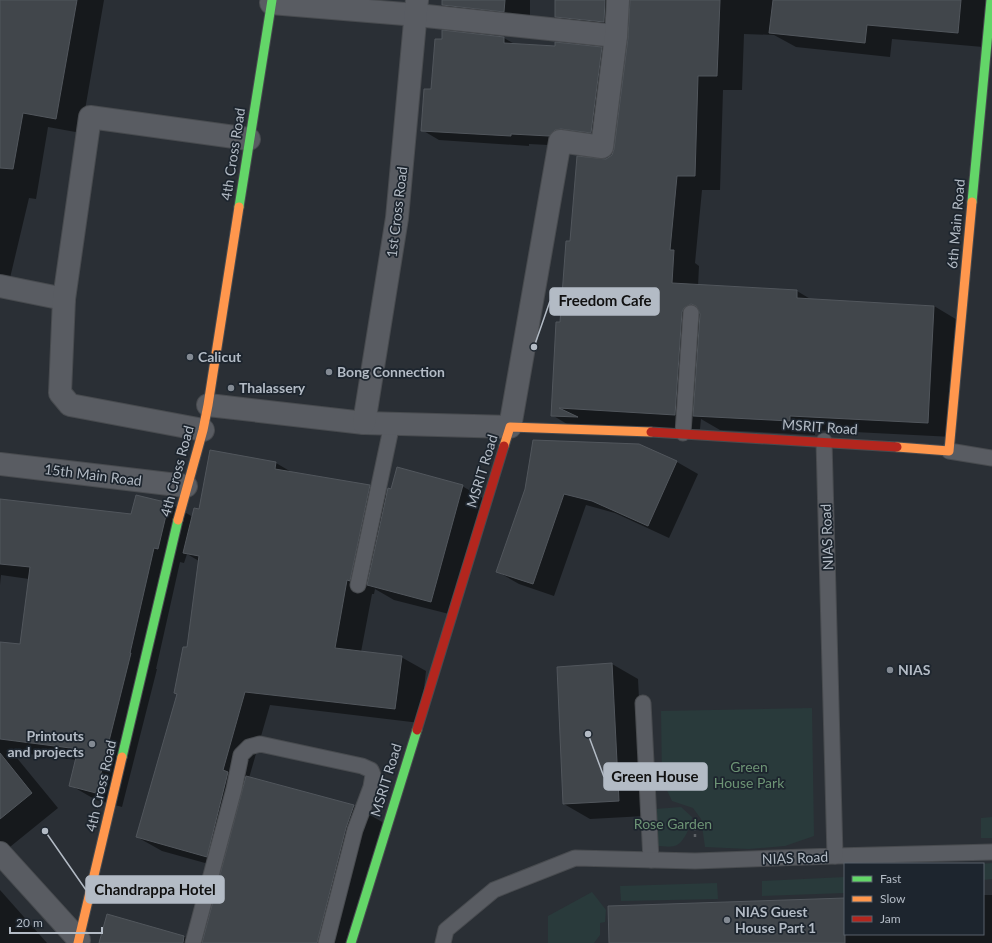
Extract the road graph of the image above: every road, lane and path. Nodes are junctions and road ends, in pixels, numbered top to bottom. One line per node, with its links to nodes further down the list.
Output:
1 (618, 0): 5 (street)
2 (991, 0): 6 (street, 6th Main Road)
3 (272, 1): 4 (street); 7 (street, 4th Cross Road)
4 (417, 8): 5 (street); 12 (street, 1st Cross Road)
5 (616, 36): 14 (street)
6 (989, 62): 18 (street, 6th Main Road)
7 (250, 139): 9 (street); 11 (street, 4th Cross Road)
8 (0, 286): 9 (street)
9 (64, 298): 15 (street)
10 (691, 313): 16 (lane)
11 (208, 405): 12 (street); 15 (street, 4th Cross Road)
12 (364, 423): 13 (street)
13 (392, 424): 14 (street); 22 (lane)
14 (510, 427): 16 (street, MSRIT Road); 31 (street, MSRIT Road)
15 (203, 430): 21 (street, 4th Cross Road)
16 (683, 432): 17 (street, MSRIT Road)
17 (824, 441): 18 (street, MSRIT Road); 26 (lane, NIAS Road)
18 (949, 451): 19 (lane)
19 (992, 458)
20 (0, 464): 21 (street, 15th Main Road)
21 (186, 486): 28 (street, 4th Cross Road)
22 (358, 585)
23 (643, 703): 27 (lane)
24 (992, 852): 26 (lane)
25 (0, 853): 28 (street)
26 (835, 856): 27 (lane, NIAS Road)
27 (651, 860): 32 (lane, NIAS Road)
28 (78, 942)
29 (193, 943): 30 (lane)
30 (326, 943)
31 (351, 943)
32 (443, 943)

